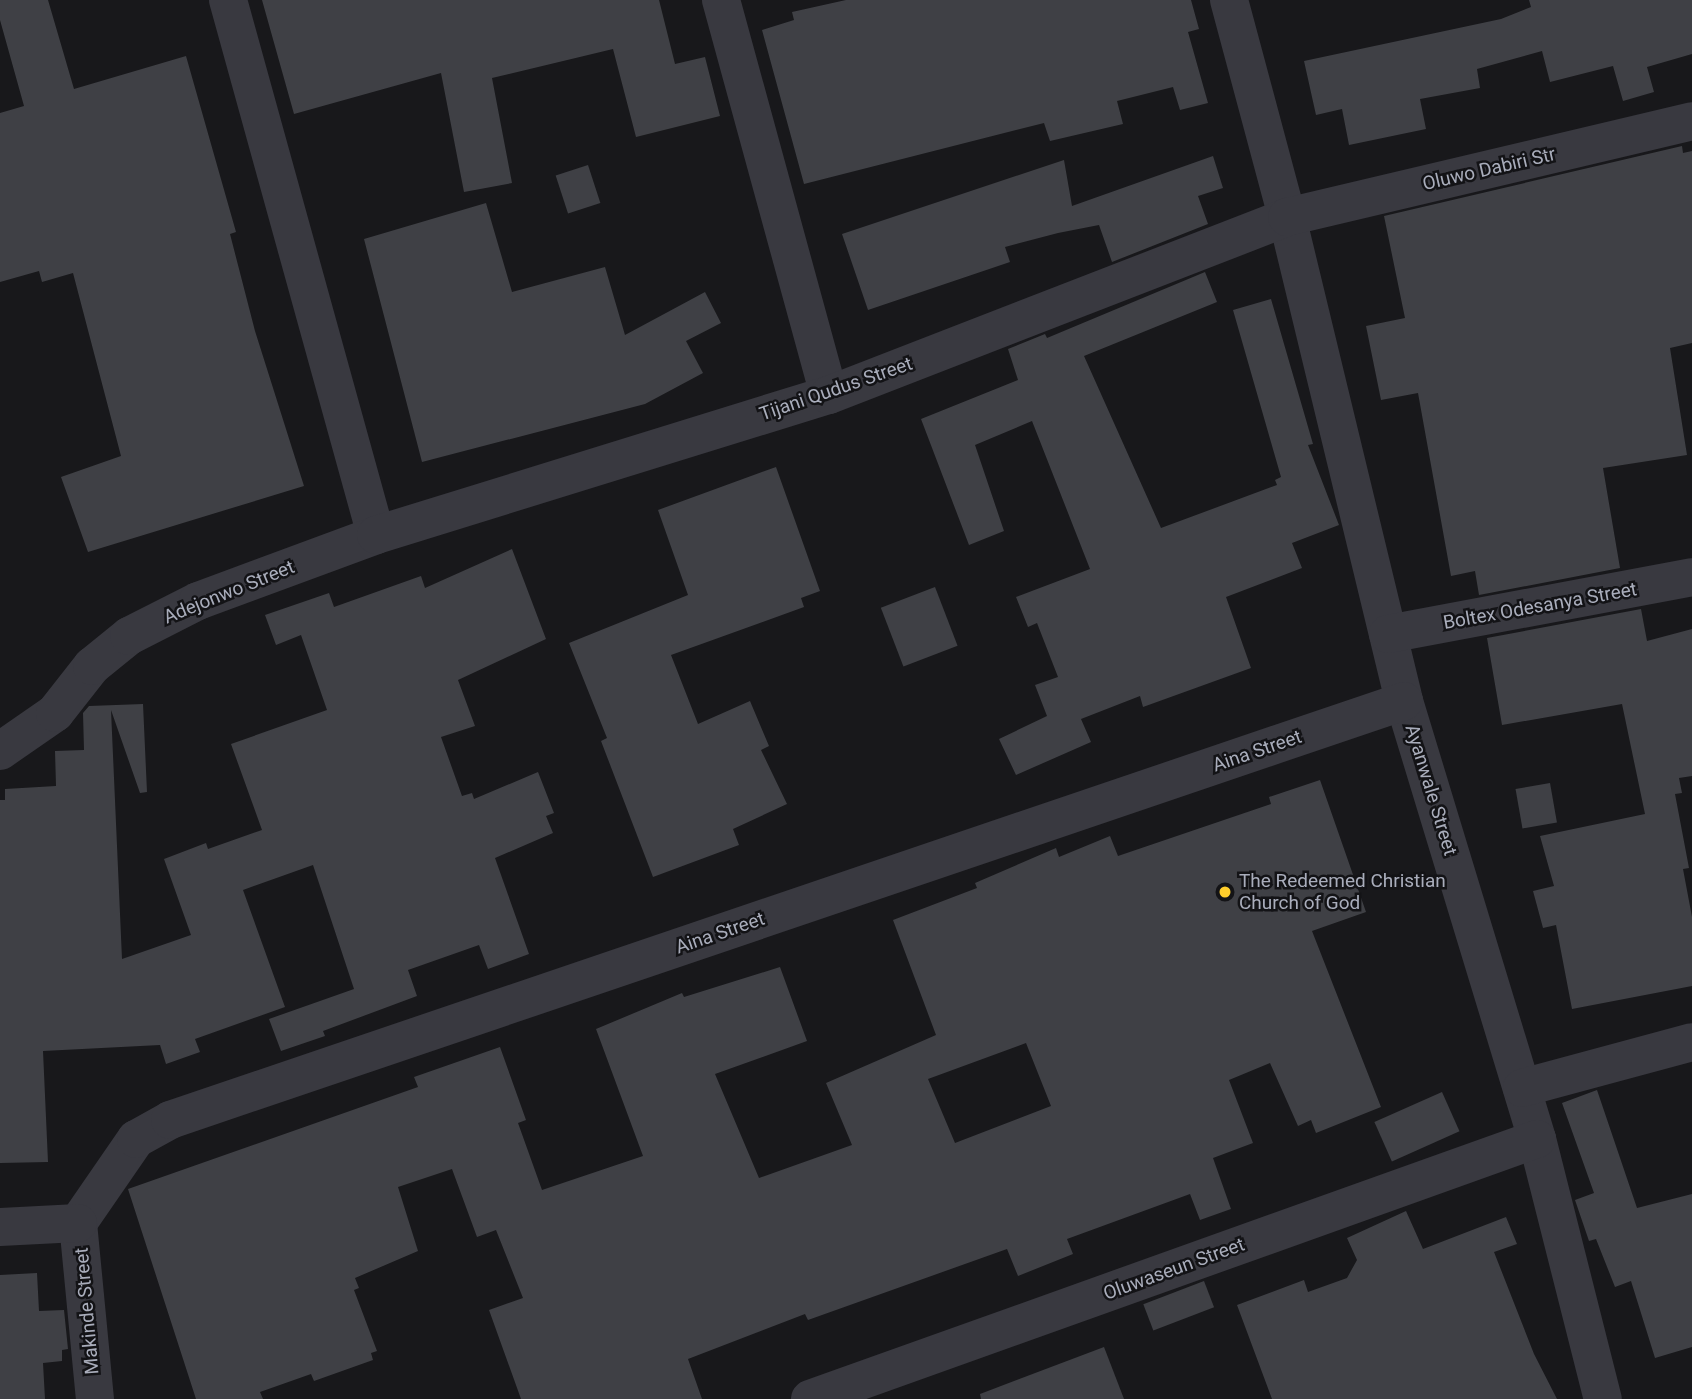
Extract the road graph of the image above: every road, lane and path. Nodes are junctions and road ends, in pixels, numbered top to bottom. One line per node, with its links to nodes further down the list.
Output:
1 (228, 0): 7 (street)
2 (721, 0): 6 (street)
3 (1228, 0): 5 (street, Ayanwale Street)
4 (1692, 121): 5 (street, Oluwo Dabiri Str)
5 (1286, 217): 6 (street, Tijani Qudus Street); 9 (street, Ayanwale Street)
6 (829, 395): 7 (street, Tijani Qudus Street)
7 (376, 535): 11 (street, Adejonwo Street)
8 (1692, 578): 9 (street, Boltex Odesanya Street)
9 (1388, 634): 10 (street, Ayanwale Street)
10 (1404, 701): 13 (street, Ayanwale Street); 15 (street, Aina Street)
11 (0, 751)
12 (1692, 1042): 13 (street)
13 (1522, 1088): 14 (street, Ayanwale Street)
14 (1537, 1139): 18 (street, Oluwaseun Street); 19 (street, Ayanwale Street)
15 (78, 1223): 16 (street); 17 (street, Makinde Street)
16 (0, 1227)
17 (95, 1399)
18 (810, 1399)
19 (1602, 1399)

